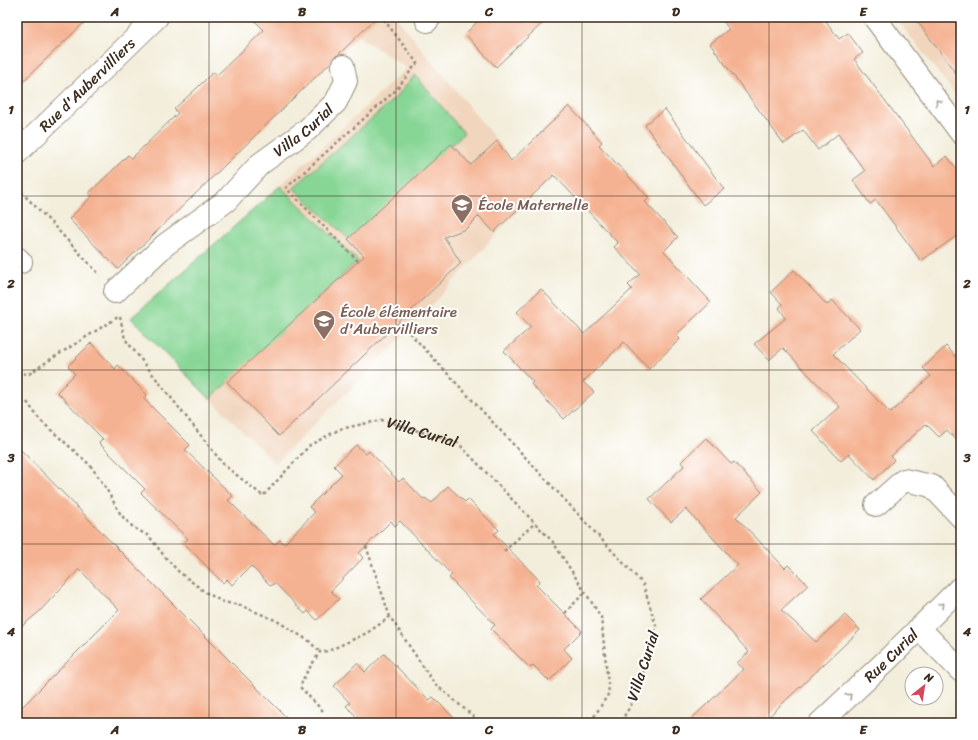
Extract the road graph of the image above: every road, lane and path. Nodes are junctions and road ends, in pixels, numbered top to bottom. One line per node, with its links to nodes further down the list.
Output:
1 (156, 17): 6 (street, Rue d'Aubervilliers)
2 (382, 17): 8 (path)
3 (874, 17): 5 (street, one-way to 3)
4 (343, 66): 9 (street, Villa Curial)
5 (961, 133)
6 (17, 153)
7 (17, 188): 9 (path)
8 (358, 262)
9 (115, 292)
10 (405, 316): 28 (path, Villa Curial)
11 (17, 373): 15 (path, Villa Curial)
12 (27, 402): 23 (path)
13 (876, 505): 14 (street)
14 (961, 517)
15 (535, 523): 17 (path); 19 (path, Villa Curial)
16 (366, 546): 21 (path)
17 (504, 551)
18 (961, 587): 22 (street, Rue Curial, one-way to 18)
19 (585, 592): 20 (path); 27 (path, Villa Curial)
20 (565, 614)
21 (390, 617): 23 (path); 26 (path)
22 (919, 628): 24 (street); 29 (street, Rue Curial, one-way to 22)
23 (320, 652): 25 (path)
24 (961, 671)
25 (323, 710)
26 (482, 723)
27 (590, 723)
28 (620, 723)
29 (820, 723)

